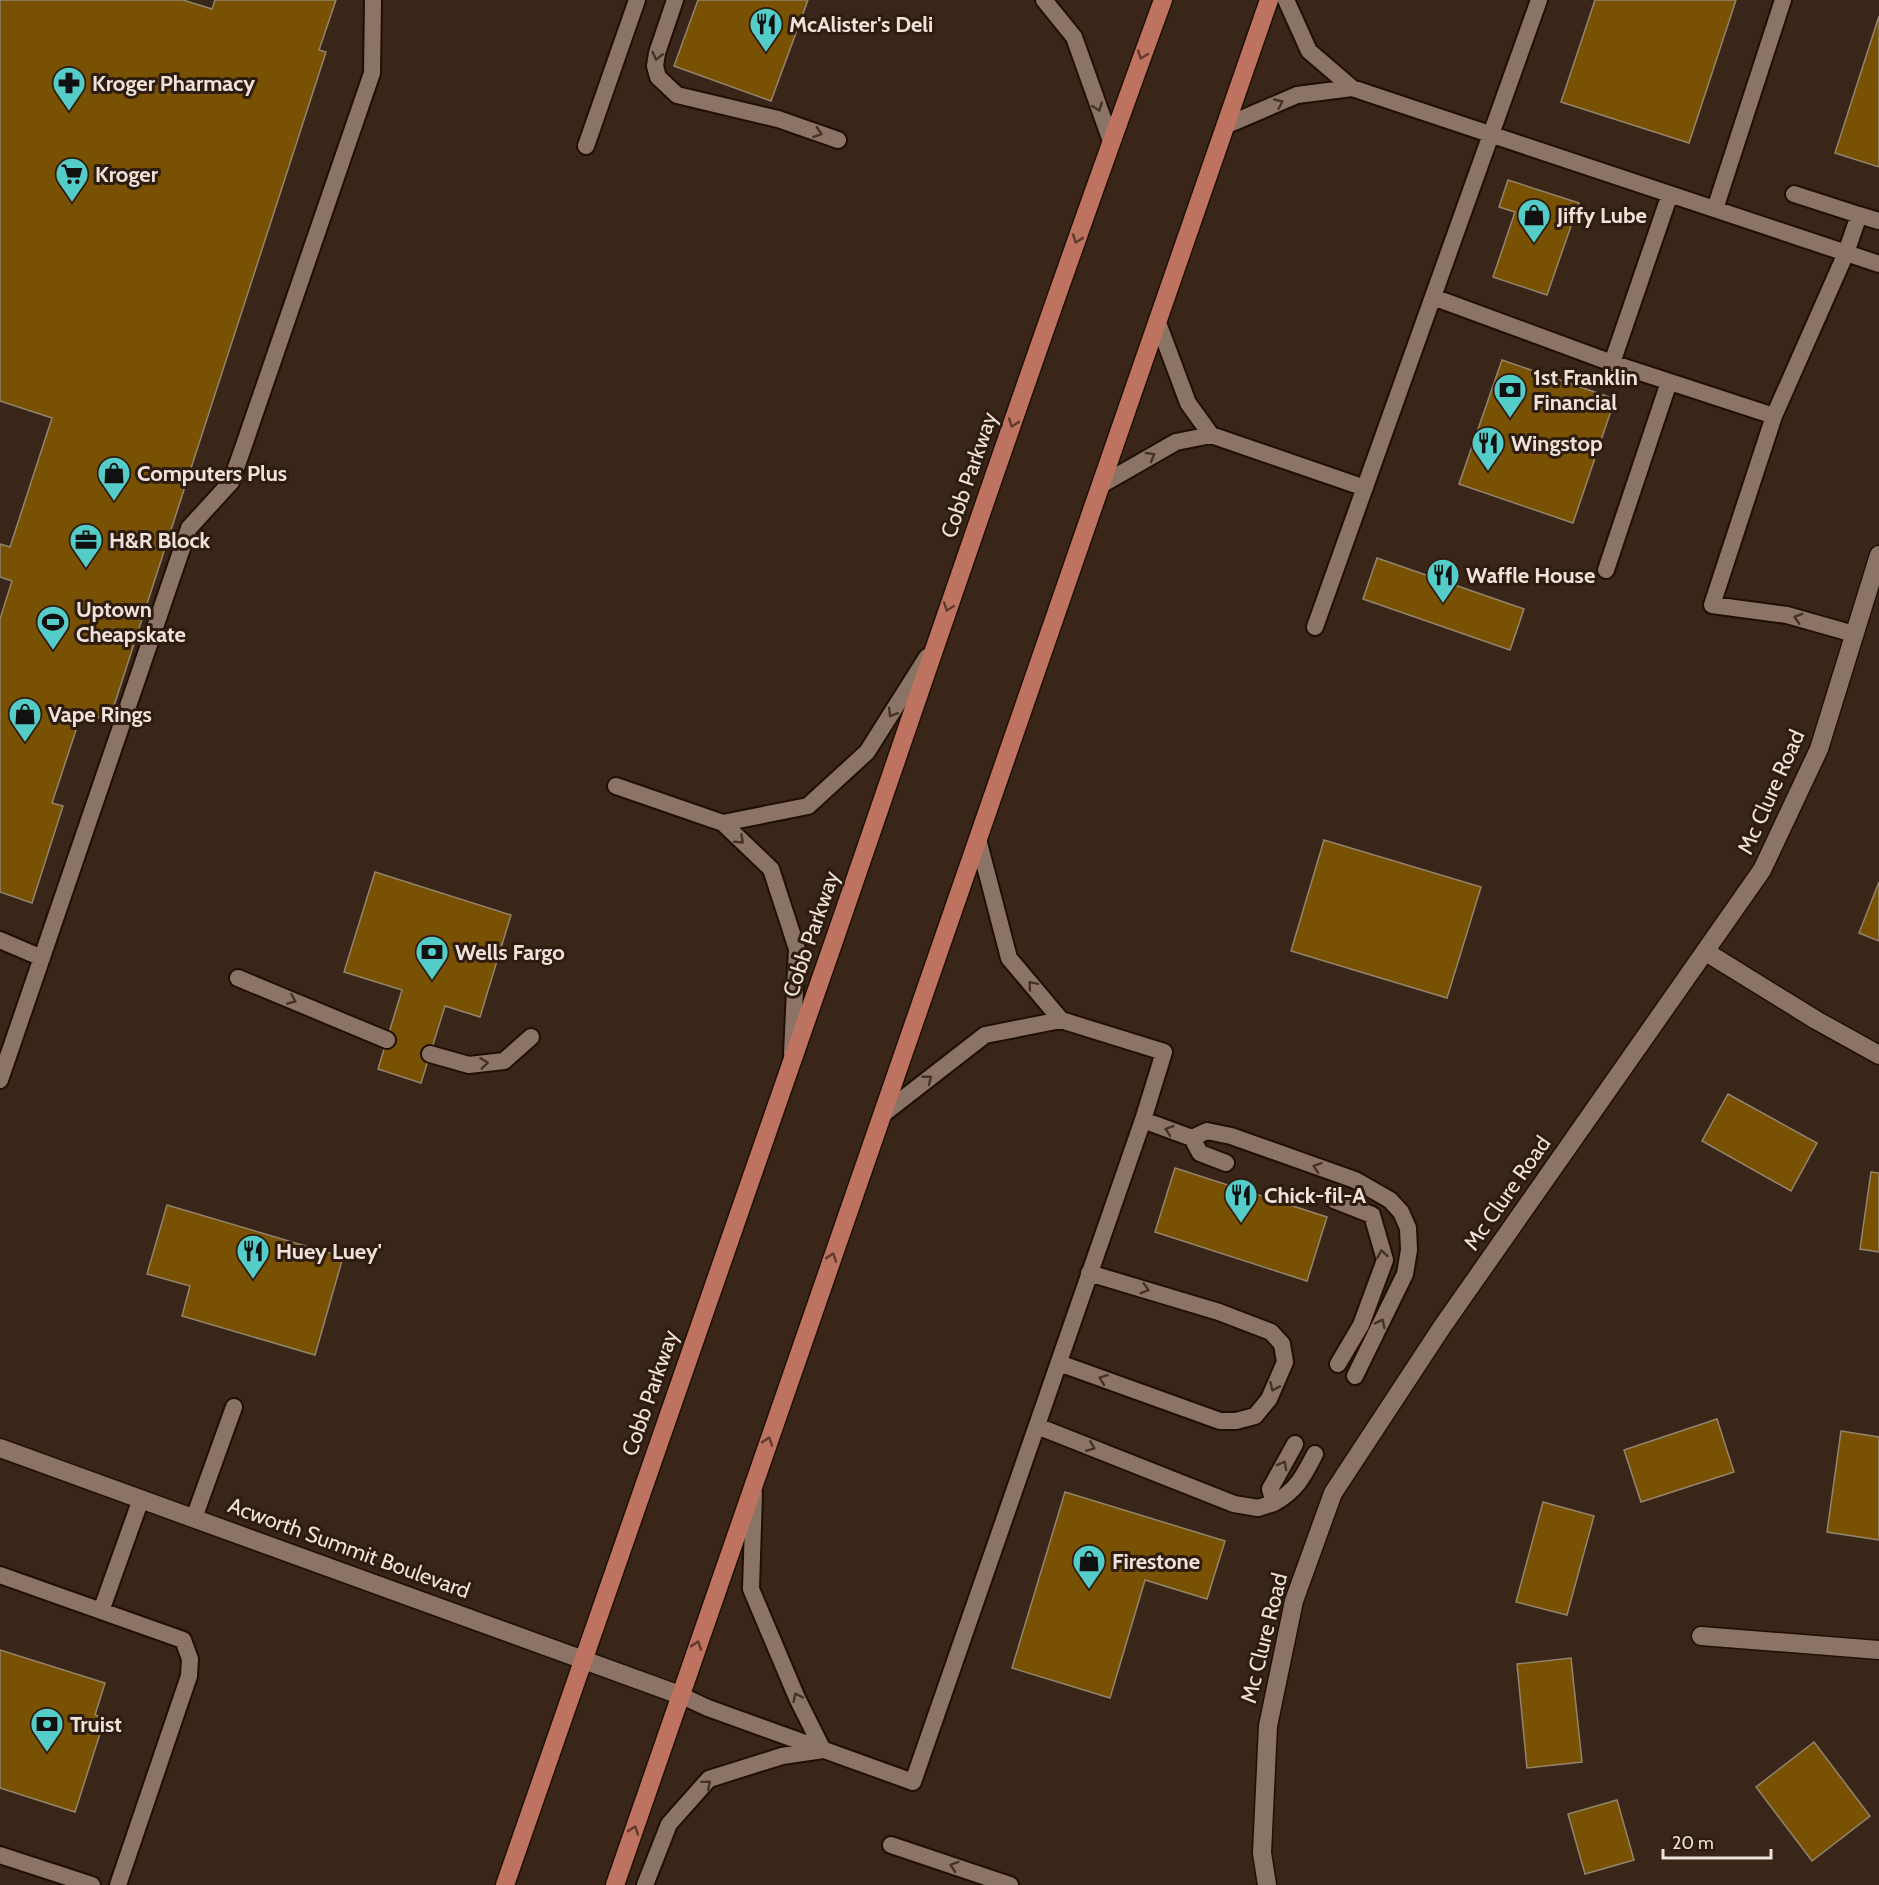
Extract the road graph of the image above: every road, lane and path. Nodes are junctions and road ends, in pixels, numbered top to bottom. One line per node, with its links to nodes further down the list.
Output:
1 (373, 0): 41 (lane)
2 (637, 0): 15 (lane)
3 (675, 0): 13 (lane, one-way to 13)
4 (1044, 0): 14 (lane, one-way to 14)
5 (1162, 0): 14 (main road, Cobb Parkway, one-way to 14)
6 (1269, 0): 11 (main road)
7 (1286, 0): 10 (lane)
8 (1539, 0): 12 (lane)
9 (1783, 0): 18 (lane)
10 (1352, 88): 11 (lane, one-way to 10); 12 (lane)
11 (1225, 126): 24 (main road)
12 (1491, 135): 16 (lane); 23 (lane)
13 (838, 140)
14 (1111, 141): 35 (main road, Cobb Parkway, one-way to 35)
15 (586, 147)
16 (1670, 194): 18 (lane); 25 (lane)
17 (1794, 194): 19 (lane)
18 (1715, 209): 21 (lane)
19 (1859, 215): 20 (lane); 21 (lane)
20 (1879, 221)
21 (1846, 253): 22 (lane); 27 (lane)
22 (1879, 264)
23 (1433, 297): 25 (lane); 30 (lane)
24 (1157, 320): 28 (lane); 29 (main road)
25 (1612, 363): 26 (lane)
26 (1670, 382): 27 (lane); 32 (lane)
27 (1774, 416): 34 (lane, one-way to 27)
28 (1211, 435): 29 (lane, one-way to 28); 30 (lane)
29 (1101, 485): 38 (main road)
30 (1365, 488): 33 (lane)
31 (1879, 555): 34 (street, Mc Clure Road)
32 (1606, 570)
33 (1315, 627)
34 (1854, 634): 40 (street, Mc Clure Road)
35 (934, 646): 37 (lane, one-way to 37); 48 (main road, Cobb Parkway)
36 (616, 786): 37 (lane)
37 (723, 823): 48 (lane, one-way to 48)
38 (978, 839): 43 (lane, one-way to 38); 50 (main road)
39 (0, 940): 41 (lane)
40 (1706, 952): 47 (street); 83 (street, Mc Clure Road)
41 (42, 958): 49 (lane)
42 (238, 978): 45 (lane, one-way to 45)
43 (1061, 1020): 50 (lane, one-way to 43); 51 (lane)
44 (531, 1037): 46 (lane, one-way to 44)
45 (387, 1040)
46 (430, 1054)
47 (1879, 1055)
48 (792, 1063): 72 (main road, Cobb Parkway)
49 (0, 1080)
50 (882, 1115): 64 (main road, one-way to 50)
51 (1143, 1120): 52 (lane, one-way to 51); 55 (lane)
52 (1192, 1138): 53 (lane); 58 (lane, one-way to 52)
53 (1226, 1164)
54 (1334, 1200): 57 (lane, one-way to 54)
55 (1089, 1273): 56 (lane); 56 (lane, one-way to 56)
56 (1059, 1363): 60 (lane)
57 (1338, 1365)
58 (1355, 1376)
59 (234, 1407): 67 (lane)
60 (1037, 1426): 66 (lane, one-way to 66); 74 (lane)
61 (1295, 1444): 66 (lane, one-way to 61)
62 (0, 1448): 65 (street, Acworth Summit Boulevard)
63 (1315, 1454): 66 (lane)
64 (754, 1483): 73 (main road, one-way to 64); 74 (lane, one-way to 64)
65 (141, 1499): 67 (street, Acworth Summit Boulevard); 69 (lane)
66 (1274, 1503)
67 (194, 1518): 72 (street, Acworth Summit Boulevard)
68 (0, 1575): 69 (lane)
69 (101, 1611): 78 (lane)
70 (1701, 1636): 71 (street)
71 (1879, 1650)
72 (584, 1659): 73 (street, Acworth Summit Boulevard); 79 (main road, Cobb Parkway)
73 (680, 1695): 74 (lane); 80 (main road, one-way to 73)
74 (823, 1750): 81 (lane, one-way to 74)
75 (891, 1845): 82 (lane, one-way to 75)
76 (0, 1855): 77 (lane)
77 (92, 1885)
78 (118, 1885)
79 (505, 1885)
80 (615, 1885)
81 (645, 1885)
82 (1010, 1885)
83 (1267, 1885)

